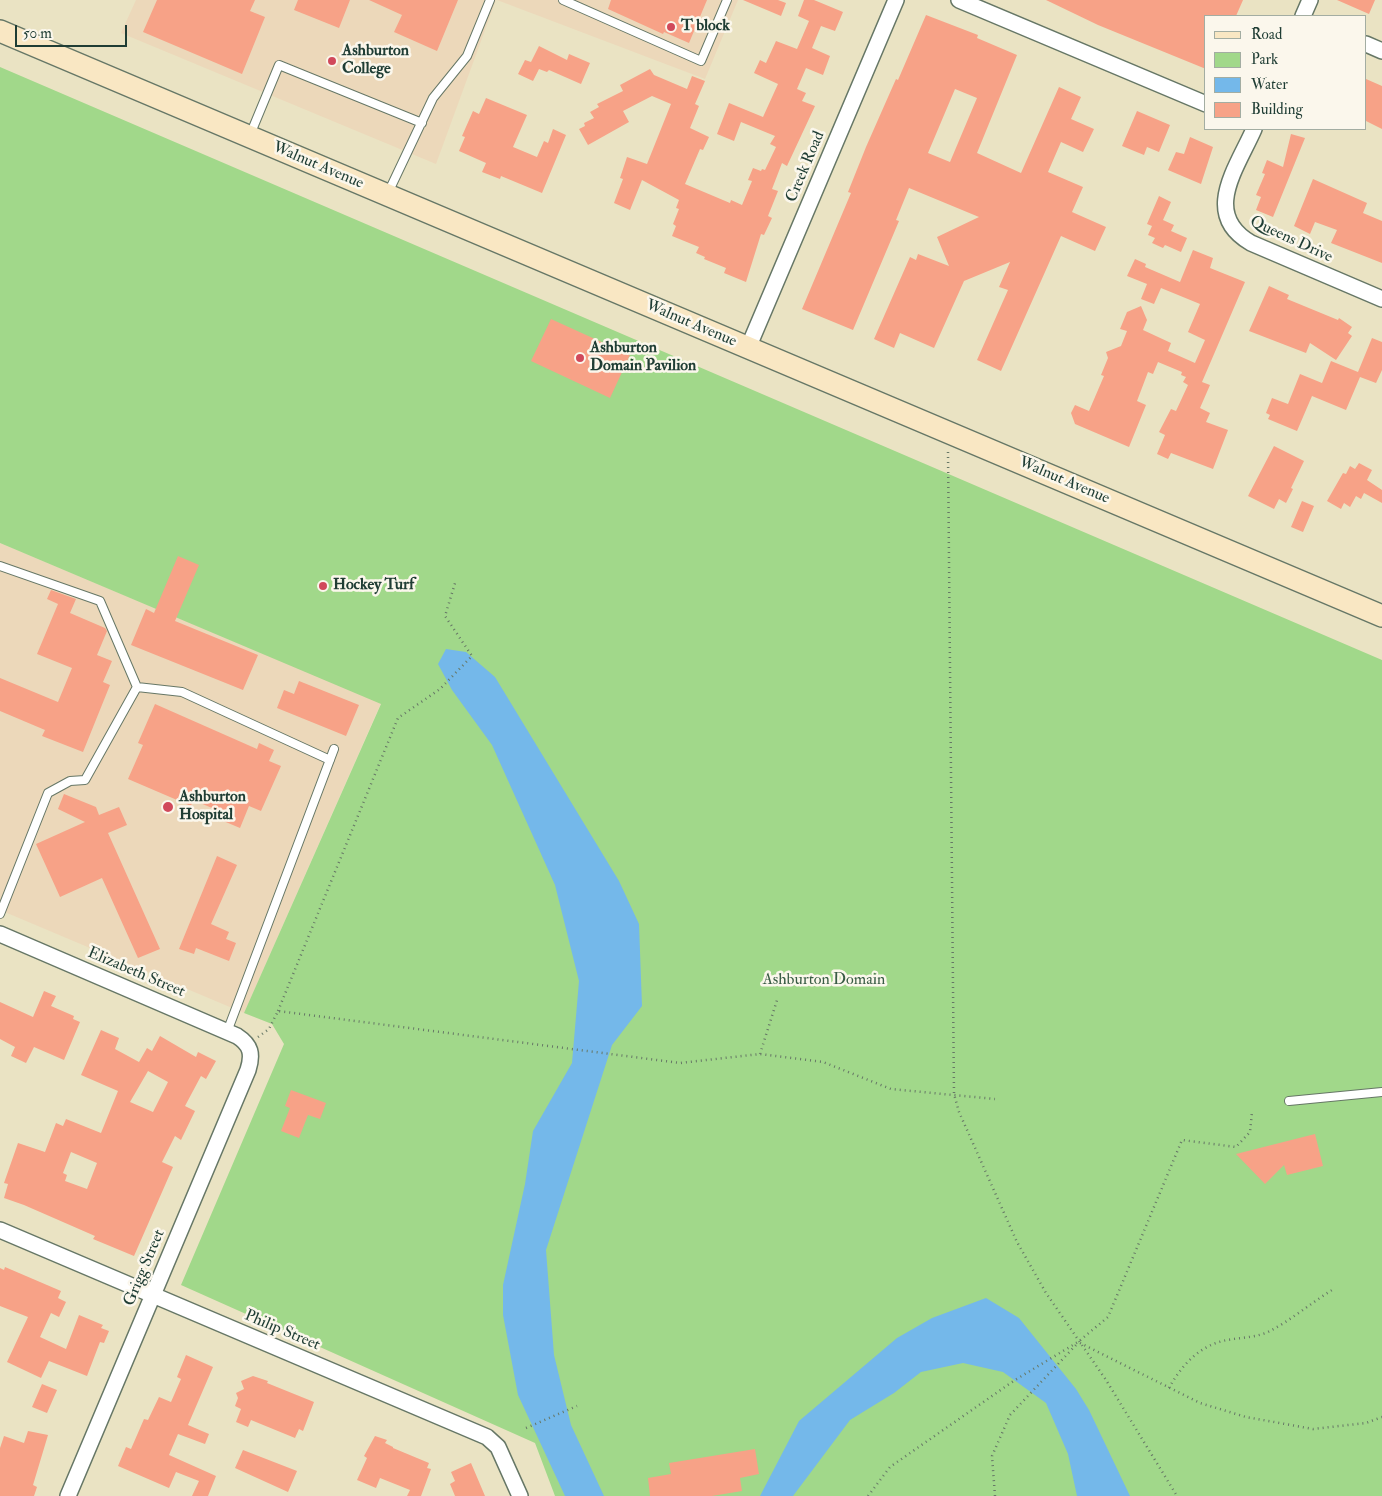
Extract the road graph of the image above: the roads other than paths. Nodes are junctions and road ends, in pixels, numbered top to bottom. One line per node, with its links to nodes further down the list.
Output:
1 (490, 0): 12 (lane)
2 (563, 0): 3 (lane)
3 (727, 0)
4 (896, 0): 17 (street, Creek Road)
5 (959, 0): 11 (street)
6 (1310, 0): 7 (street)
7 (1303, 15)
8 (0, 31): 14 (main road, Walnut Avenue)
9 (1367, 44): 10 (street)
10 (1382, 50)
11 (1204, 103)
12 (422, 123): 14 (lane); 15 (lane)
13 (1254, 130): 16 (street, Queens Drive)
14 (250, 137): 15 (main road, Walnut Avenue)
15 (387, 195): 17 (main road, Walnut Avenue)
16 (1382, 299)
17 (748, 348): 19 (main road, Walnut Avenue)
18 (0, 566): 20 (lane)
19 (1382, 616)
20 (137, 687): 22 (lane); 23 (lane)
21 (334, 748): 22 (lane)
22 (330, 760): 25 (lane)
23 (0, 914)
24 (0, 934): 25 (street, Elizabeth Street)
25 (227, 1032): 26 (street, Elizabeth Street)
26 (251, 1053): 30 (street, Grigg Street)
27 (1382, 1092): 28 (lane)
28 (1290, 1101)
29 (0, 1230): 30 (street, Philip Street)
30 (153, 1295): 31 (street, Grigg Street); 32 (street, Philip Street)
31 (68, 1496)
32 (520, 1496)

